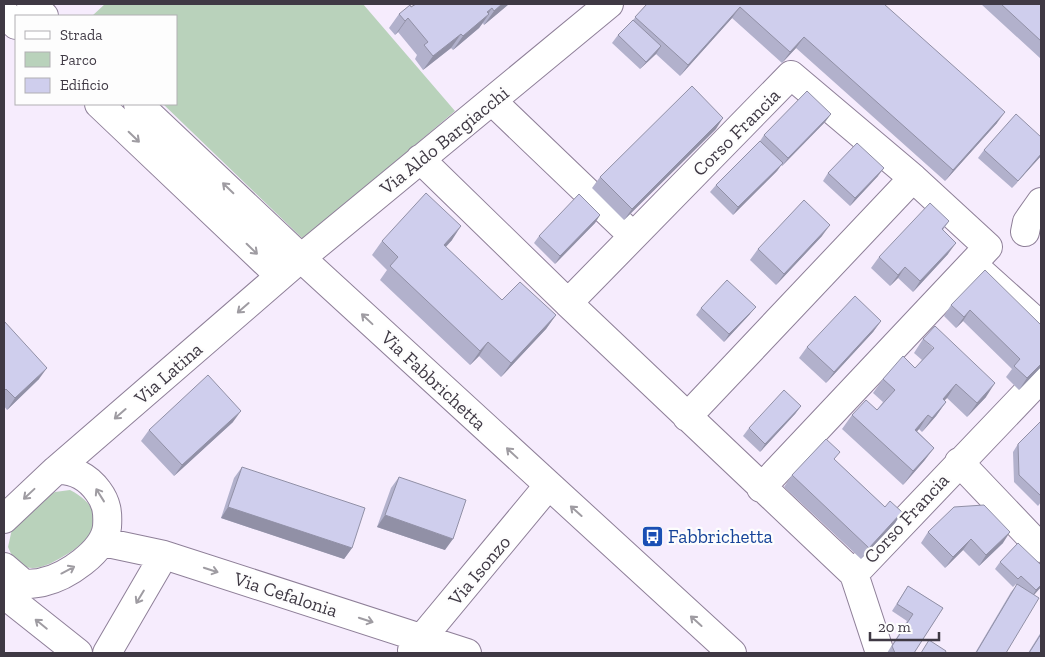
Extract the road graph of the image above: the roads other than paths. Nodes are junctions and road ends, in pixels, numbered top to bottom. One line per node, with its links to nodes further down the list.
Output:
1 (31, 4): 4 (street)
2 (609, 4): 6 (street, Via Aldo Bargiacchi)
3 (4, 13): 5 (street)
4 (43, 15)
5 (15, 24)
6 (492, 100): 9 (street, Via Aldo Bargiacchi); 13 (street)
7 (100, 105): 16 (street, one-way to 16)
8 (139, 105): 14 (street, Via Fabbrichetta, one-way to 8)
9 (420, 159): 14 (street, Via Aldo Bargiacchi); 17 (street, Corso Francia)
10 (913, 178): 13 (street, Corso Francia); 15 (street, Corso Francia); 20 (street)
11 (1041, 202): 12 (street)
12 (1025, 232)
13 (632, 236): 17 (street, Corso Francia)
14 (301, 258): 16 (street, Via Aldo Bargiacchi); 23 (street, Via Fabbrichetta, one-way to 14)
15 (972, 264): 18 (street); 24 (street, Corso Francia)
16 (280, 276): 22 (street, Via Latina, one-way to 22)
17 (568, 303): 20 (street, Corso Francia)
18 (1041, 326)
19 (1041, 378): 21 (street, Corso Francia)
20 (687, 416): 24 (street, Corso Francia)
21 (959, 462): 27 (street, Corso Francia); 30 (street, Corso Francia)
22 (56, 470): 25 (street, Via Latina, one-way to 25); 26 (street, one-way to 22)
23 (548, 486): 32 (street, Via Isonzo); 36 (street, Via Fabbrichetta, one-way to 23)
24 (761, 488): 30 (street, Corso Francia)
25 (4, 519)
26 (103, 542): 28 (street, Via Cefalonia); 31 (street, one-way to 26)
27 (1041, 548)
28 (164, 556): 32 (street, Via Cefalonia, one-way to 32); 34 (street, one-way to 34)
29 (4, 567): 31 (street)
30 (854, 574): 37 (street, Corso Francia)
31 (11, 591): 33 (street, one-way to 31)
32 (416, 646): 35 (street, Via Cefalonia)
33 (78, 653)
34 (107, 653)
35 (466, 653)
36 (732, 653)
37 (880, 653)

